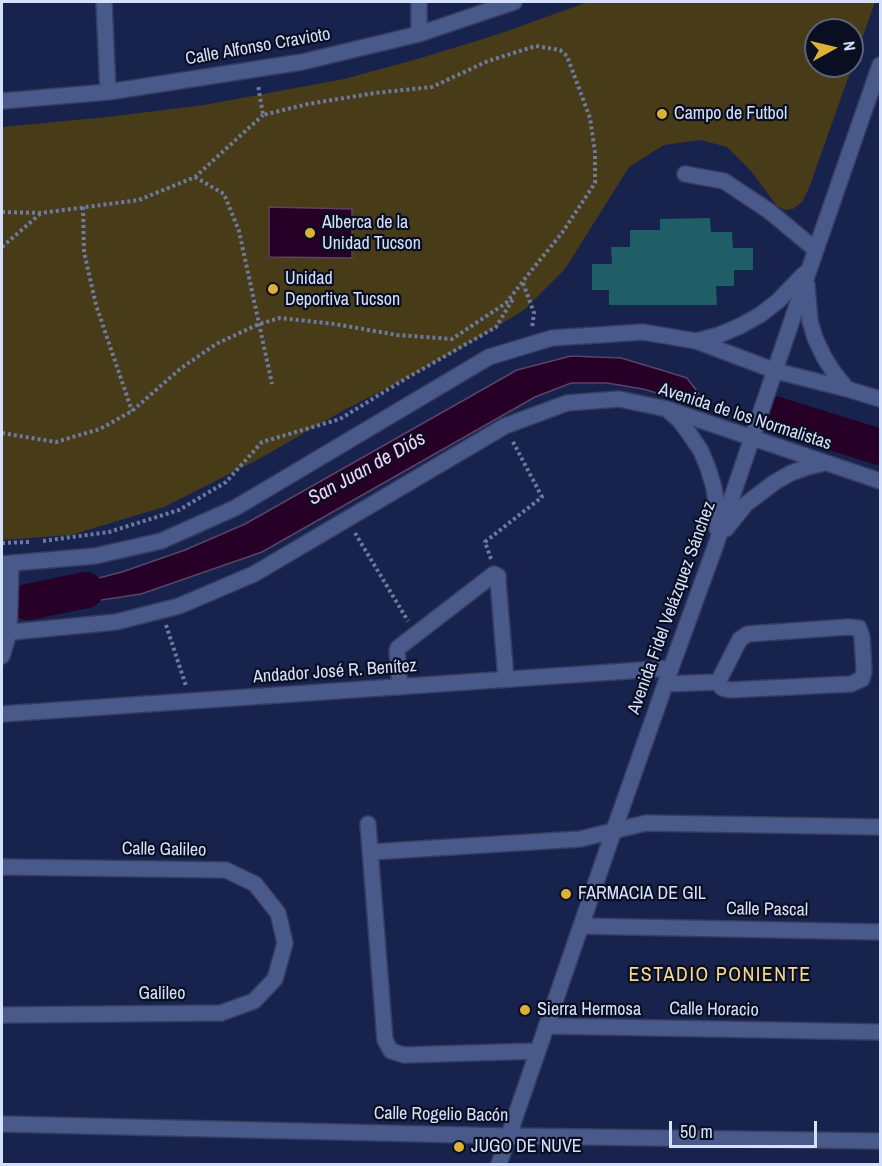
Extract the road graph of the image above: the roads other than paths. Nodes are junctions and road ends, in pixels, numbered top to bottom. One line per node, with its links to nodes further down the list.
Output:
1 (104, 2): 6 (street)
2 (419, 2): 4 (street)
3 (514, 2): 4 (street, Calle Alfonso Cravioto)
4 (420, 34): 6 (street, Calle Alfonso Cravioto)
5 (880, 65): 9 (street, Avenida Fidel Velázquez Sánchez)
6 (108, 92): 7 (street, Calle Alfonso Cravioto)
7 (2, 101)
8 (685, 174): 9 (street)
9 (816, 250): 10 (street, Avenida Fidel Velázquez Sánchez)
10 (810, 267): 11 (street); 12 (street, Avenida Fidel Velázquez Sánchez); 13 (street)
11 (696, 341): 12 (street); 20 (street)
12 (776, 371): 13 (street); 16 (street, Avenida Fidel Velázquez Sánchez)
13 (847, 389): 14 (street)
14 (880, 399)
15 (667, 409): 16 (street, Avenida de los Normalistas); 19 (street); 21 (street, Avenida de los Normalistas)
16 (752, 437): 17 (street, Avenida de los Normalistas); 19 (street, Avenida Fidel Velázquez Sánchez)
17 (825, 463): 18 (street, Avenida de los Normalistas); 19 (street)
18 (880, 481)
19 (714, 550): 23 (street, Avenida Fidel Velázquez Sánchez)
20 (6, 564): 21 (street)
21 (5, 633): 22 (street)
22 (2, 656)
23 (671, 668): 24 (street, Andador José R. Benítez); 26 (street, Avenida Fidel Velázquez Sánchez)
24 (506, 679): 27 (street, Andador José R. Benítez); 27 (street)
25 (718, 682): 25 (street); 26 (street)
26 (665, 684): 31 (street, Avenida Fidel Velázquez Sánchez)
27 (400, 687): 28 (street, Andador José R. Benítez)
28 (2, 714)
29 (368, 824): 32 (street)
30 (880, 827): 31 (street)
31 (614, 830): 32 (street); 34 (street, Avenida Fidel Velázquez Sánchez)
32 (371, 852): 40 (street)
33 (2, 867): 36 (street, Calle Galileo)
34 (581, 926): 35 (street, Calle Pascal); 38 (street, Avenida Fidel Velázquez Sánchez)
35 (880, 932)
36 (285, 943): 37 (street, Galileo)
37 (2, 1015)
38 (546, 1026): 39 (street, Calle Horacio); 40 (street, Avenida Fidel Velázquez Sánchez)
39 (880, 1032)
40 (537, 1051): 42 (street, Avenida Fidel Velázquez Sánchez)
41 (2, 1124): 42 (street, Calle Rogelio Bacón)
42 (509, 1136): 43 (street, Calle Rogelio Bacón); 44 (street, Avenida Fidel Velázquez Sánchez)
43 (880, 1141)
44 (500, 1164)

